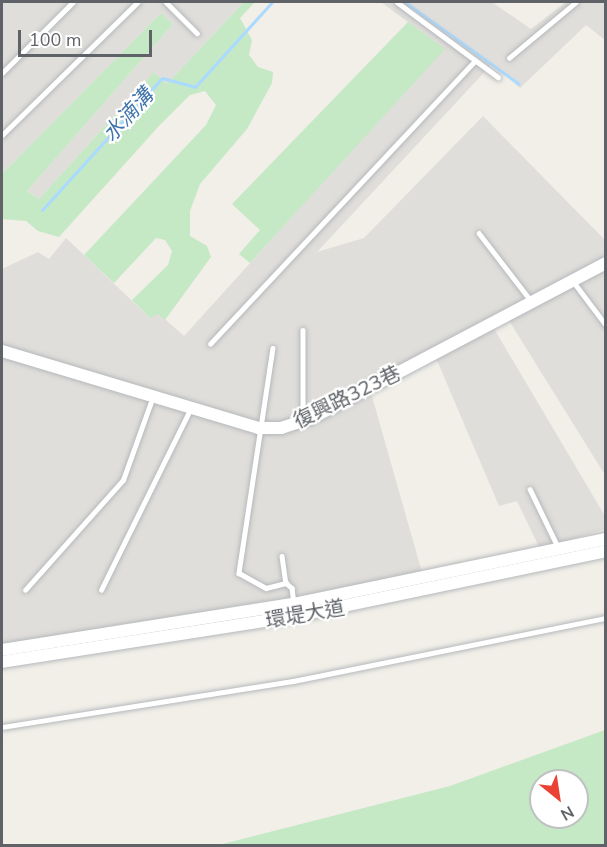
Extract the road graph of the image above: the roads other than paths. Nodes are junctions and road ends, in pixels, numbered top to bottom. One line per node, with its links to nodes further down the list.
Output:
1 (73, 2): 11 (lane)
2 (138, 2): 13 (lane)
3 (166, 2): 7 (lane)
4 (175, 2): 7 (lane)
5 (397, 2): 10 (lane)
6 (574, 2): 9 (lane)
7 (170, 7): 8 (lane)
8 (196, 33)
9 (509, 58)
10 (474, 62): 12 (lane); 20 (lane)
11 (2, 73)
12 (498, 77)
13 (2, 135)
14 (479, 232): 17 (lane)
15 (606, 263): 16 (street, 復興路323巷)
16 (573, 280): 17 (street, 復興路323巷); 18 (lane)
17 (532, 302): 25 (street, 復興路323巷)
18 (606, 325)
19 (303, 330): 25 (lane)
20 (210, 344)
21 (273, 348): 26 (lane)
22 (2, 351): 23 (street, 復興路323巷)
23 (153, 396): 24 (street, 復興路323巷); 33 (lane)
24 (191, 408): 26 (street, 復興路323巷); 34 (lane)
25 (303, 422): 26 (street, 復興路323巷)
26 (258, 428): 32 (lane)
27 (531, 489): 29 (lane)
28 (606, 539): 29 (street, 環堤大道)
29 (560, 550): 35 (street, 環堤大道)
30 (606, 551): 38 (street, 環堤大道)
31 (282, 556): 32 (lane)
32 (286, 583): 35 (lane)
33 (25, 590)
34 (101, 590)
35 (294, 604): 37 (street, 環堤大道)
36 (606, 618): 39 (lane)
37 (2, 650)
38 (2, 662)
39 (2, 726)

